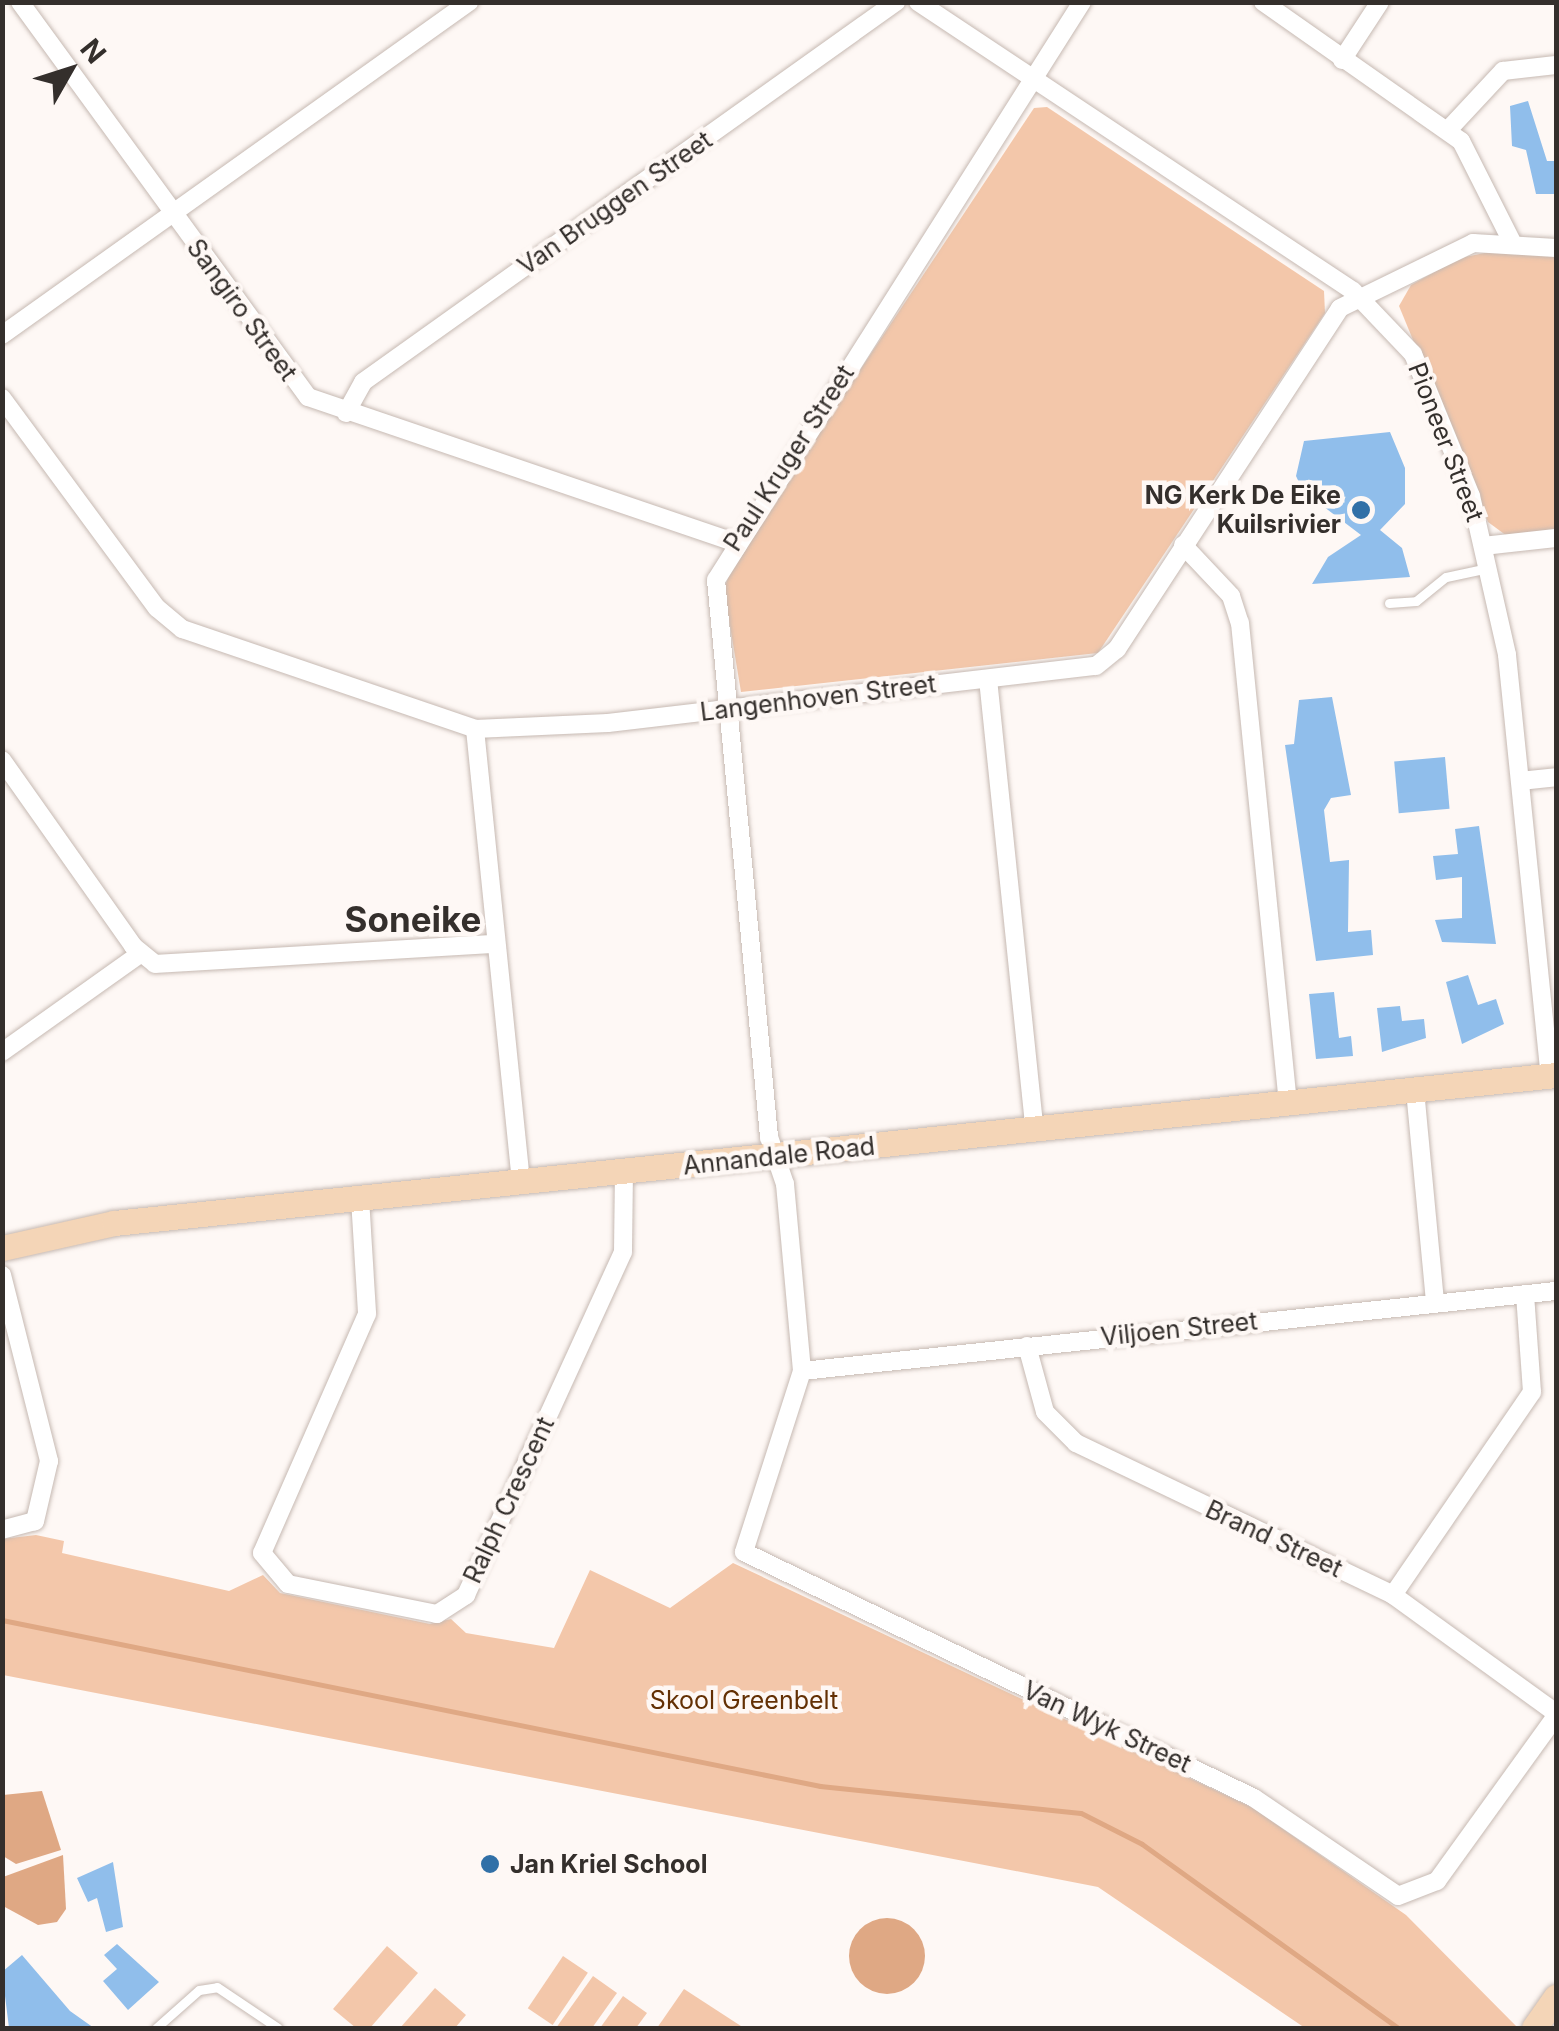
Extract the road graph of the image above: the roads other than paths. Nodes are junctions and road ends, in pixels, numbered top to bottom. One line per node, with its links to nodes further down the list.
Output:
1 (20, 2): 12 (street, Sangiro Street)
2 (469, 2): 12 (street)
3 (896, 2): 18 (street, Van Bruggen Street)
4 (918, 2): 10 (street, Pioneer Street)
5 (1082, 2): 10 (street, Paul Kruger Street)
6 (1263, 2): 8 (street)
7 (1380, 2): 8 (street)
8 (1342, 60): 11 (street)
9 (1556, 66): 11 (street)
10 (1038, 82): 15 (street, Pioneer Street); 20 (street, Paul Kruger Street)
11 (1448, 130): 13 (street)
12 (172, 213): 16 (street); 18 (street, Sangiro Street)
13 (1511, 240): 14 (street, Langenhoven Street); 15 (street, Langenhoven Street)
14 (1556, 248)
15 (1364, 299): 21 (street, Langenhoven Street); 22 (street, Pioneer Street)
16 (2, 335)
17 (2, 398): 27 (street, Langenhoven Street)
18 (346, 413): 20 (street, Sangiro Street)
19 (1556, 538): 22 (street)
20 (732, 542): 26 (street, Paul Kruger Street)
21 (1183, 545): 25 (street, Langenhoven Street); 36 (street)
22 (1483, 546): 23 (street, Pioneer Street)
23 (1488, 568): 24 (lane); 30 (street, Pioneer Street)
24 (1389, 603)
25 (988, 679): 26 (street, Langenhoven Street); 37 (street)
26 (726, 709): 27 (street, Langenhoven Street); 38 (street, Paul Kruger Street)
27 (475, 729): 31 (street)
28 (2, 760): 32 (street)
29 (1556, 777): 30 (street)
30 (1520, 781): 34 (street, Pioneer Street)
31 (494, 944): 32 (street); 40 (street)
32 (140, 954): 33 (street)
33 (2, 1052)
34 (1554, 1075): 35 (street, Annandale Road)
35 (1416, 1090): 36 (street, Annandale Road); 46 (street)
36 (1288, 1103): 37 (street, Annandale Road)
37 (1034, 1130): 38 (street, Annandale Road)
38 (776, 1157): 39 (street, Annandale Road); 48 (street, Paul Kruger Street)
39 (624, 1172): 40 (street, Annandale Road); 41 (street, Ralph Crescent)
40 (521, 1182): 41 (street, Annandale Road)
41 (360, 1198): 42 (street, Annandale Road)
42 (2, 1248)
43 (2, 1275): 49 (street)
44 (1556, 1291): 45 (street, Viljoen Street)
45 (1525, 1294): 46 (street, Viljoen Street); 50 (street)
46 (1435, 1301): 47 (street, Viljoen Street)
47 (1027, 1346): 48 (street, Viljoen Street); 50 (street, Brand Street)
48 (802, 1371): 51 (street, Van Wyk Street)
49 (2, 1530)
50 (1394, 1595): 51 (street, Brand Street)
51 (1556, 1714)
52 (1556, 1997): 55 (street)
53 (156, 2028): 54 (lane)
54 (278, 2028)
55 (1534, 2028)

